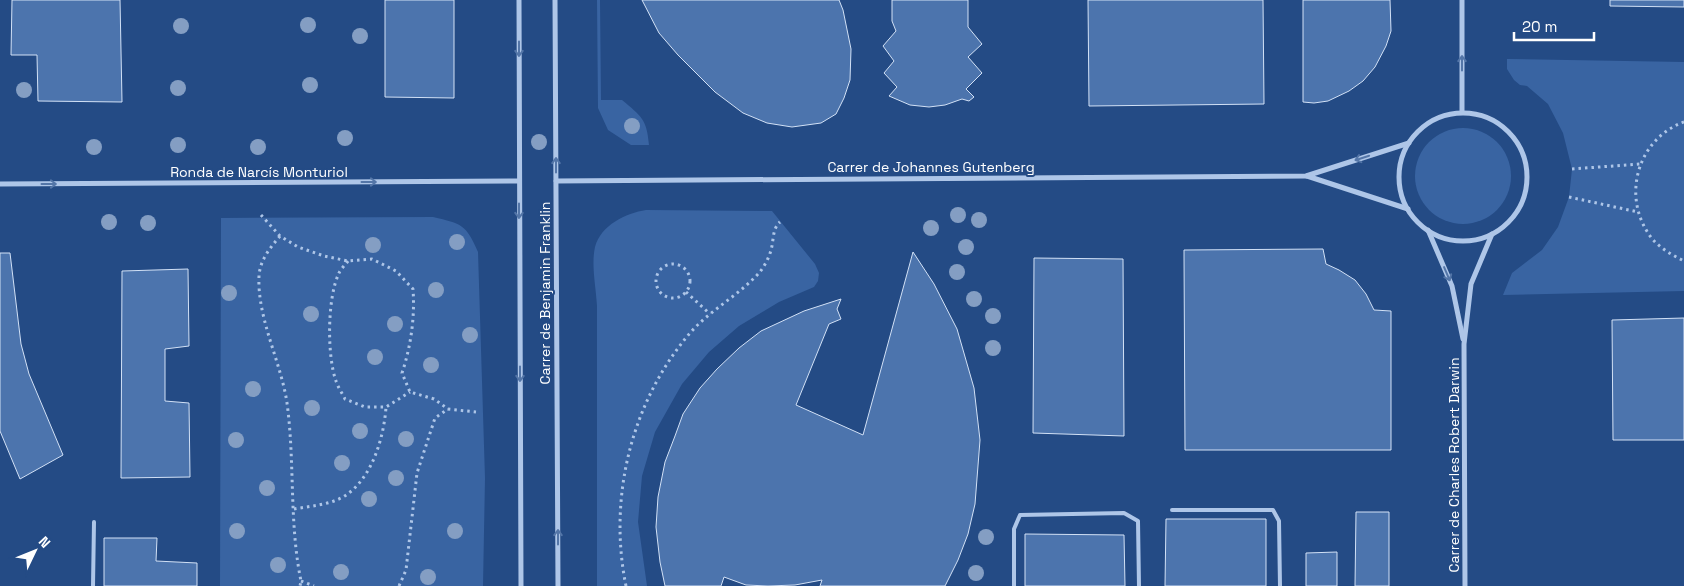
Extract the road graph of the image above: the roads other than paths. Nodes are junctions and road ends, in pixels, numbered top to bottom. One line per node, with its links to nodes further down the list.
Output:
1 (519, 0): 7 (street, Carrer de Benjamin Franklin, one-way to 7)
2 (555, 0): 8 (street, Carrer de Benjamin Franklin, one-way to 2)
3 (1462, 0): 4 (street, one-way to 3)
4 (1462, 112): 5 (street); 12 (street)
5 (1409, 143): 6 (street, Carrer de Johannes Gutenberg, one-way to 6); 10 (street)
6 (1306, 176): 8 (street, Carrer de Johannes Gutenberg); 10 (street, Carrer de Johannes Gutenberg)
7 (519, 181): 9 (street, Ronda de Narcís Monturiol, one-way to 7); 17 (street, Carrer de Benjamin Franklin, one-way to 17)
8 (556, 181): 18 (street, Carrer de Benjamin Franklin, one-way to 8)
9 (0, 184)
10 (1408, 209): 11 (street)
11 (1428, 230): 12 (street); 13 (street, Carrer de Charles Robert Darwin, one-way to 13)
12 (1492, 234): 13 (street, Carrer de Charles Robert Darwin)
13 (1464, 344): 22 (street, Carrer de Charles Robert Darwin)
14 (1172, 510): 21 (lane)
15 (94, 522): 16 (lane)
16 (93, 586)
17 (521, 586)
18 (558, 586)
19 (1014, 586): 20 (lane)
20 (1139, 586)
21 (1280, 586)
22 (1465, 586)

